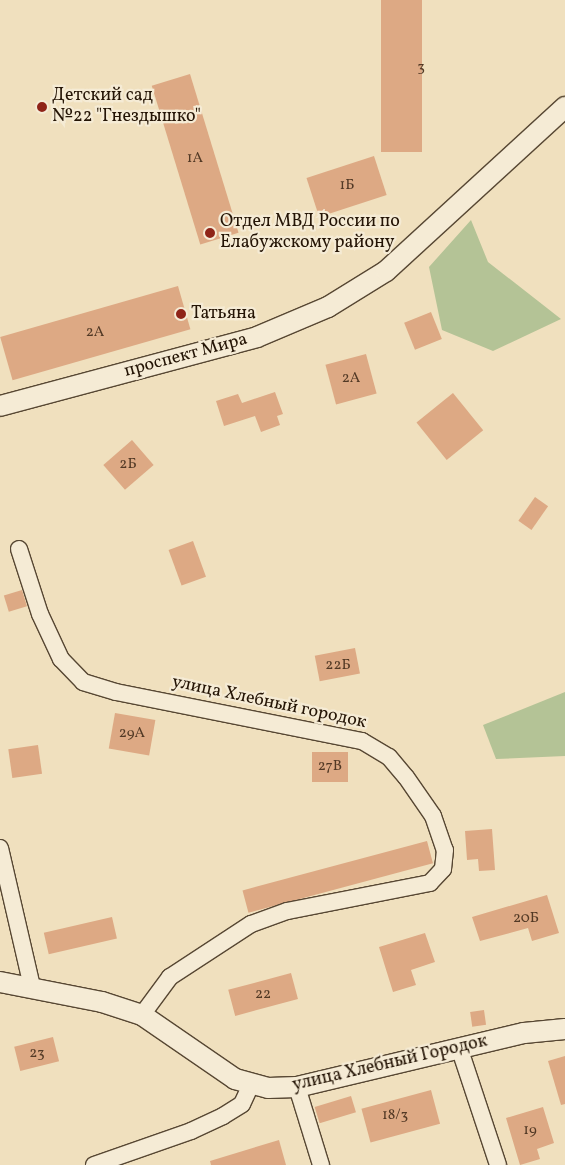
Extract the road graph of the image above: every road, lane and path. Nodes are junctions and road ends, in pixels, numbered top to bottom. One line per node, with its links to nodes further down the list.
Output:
1 (565, 107): 2 (street, проспект Мира)
2 (0, 406)
3 (19, 549): 7 (street, улица Хлебный городок)
4 (0, 848): 6 (street)
5 (0, 982): 6 (street, улица Хлебный Городок)
6 (32, 987): 7 (street, улица Хлебный Городок)
7 (142, 1015): 10 (street, улица Хлебный Городок)
8 (565, 1029): 9 (street, улица Хлебный Городок)
9 (459, 1047): 11 (street, улица Хлебный Городок); 14 (street, улица Хлебный городок)
10 (251, 1085): 11 (street, улица Хлебный Городок); 12 (street)
11 (297, 1086): 13 (street, улица Хлебный городок)
12 (94, 1165)
13 (321, 1165)
14 (498, 1165)

